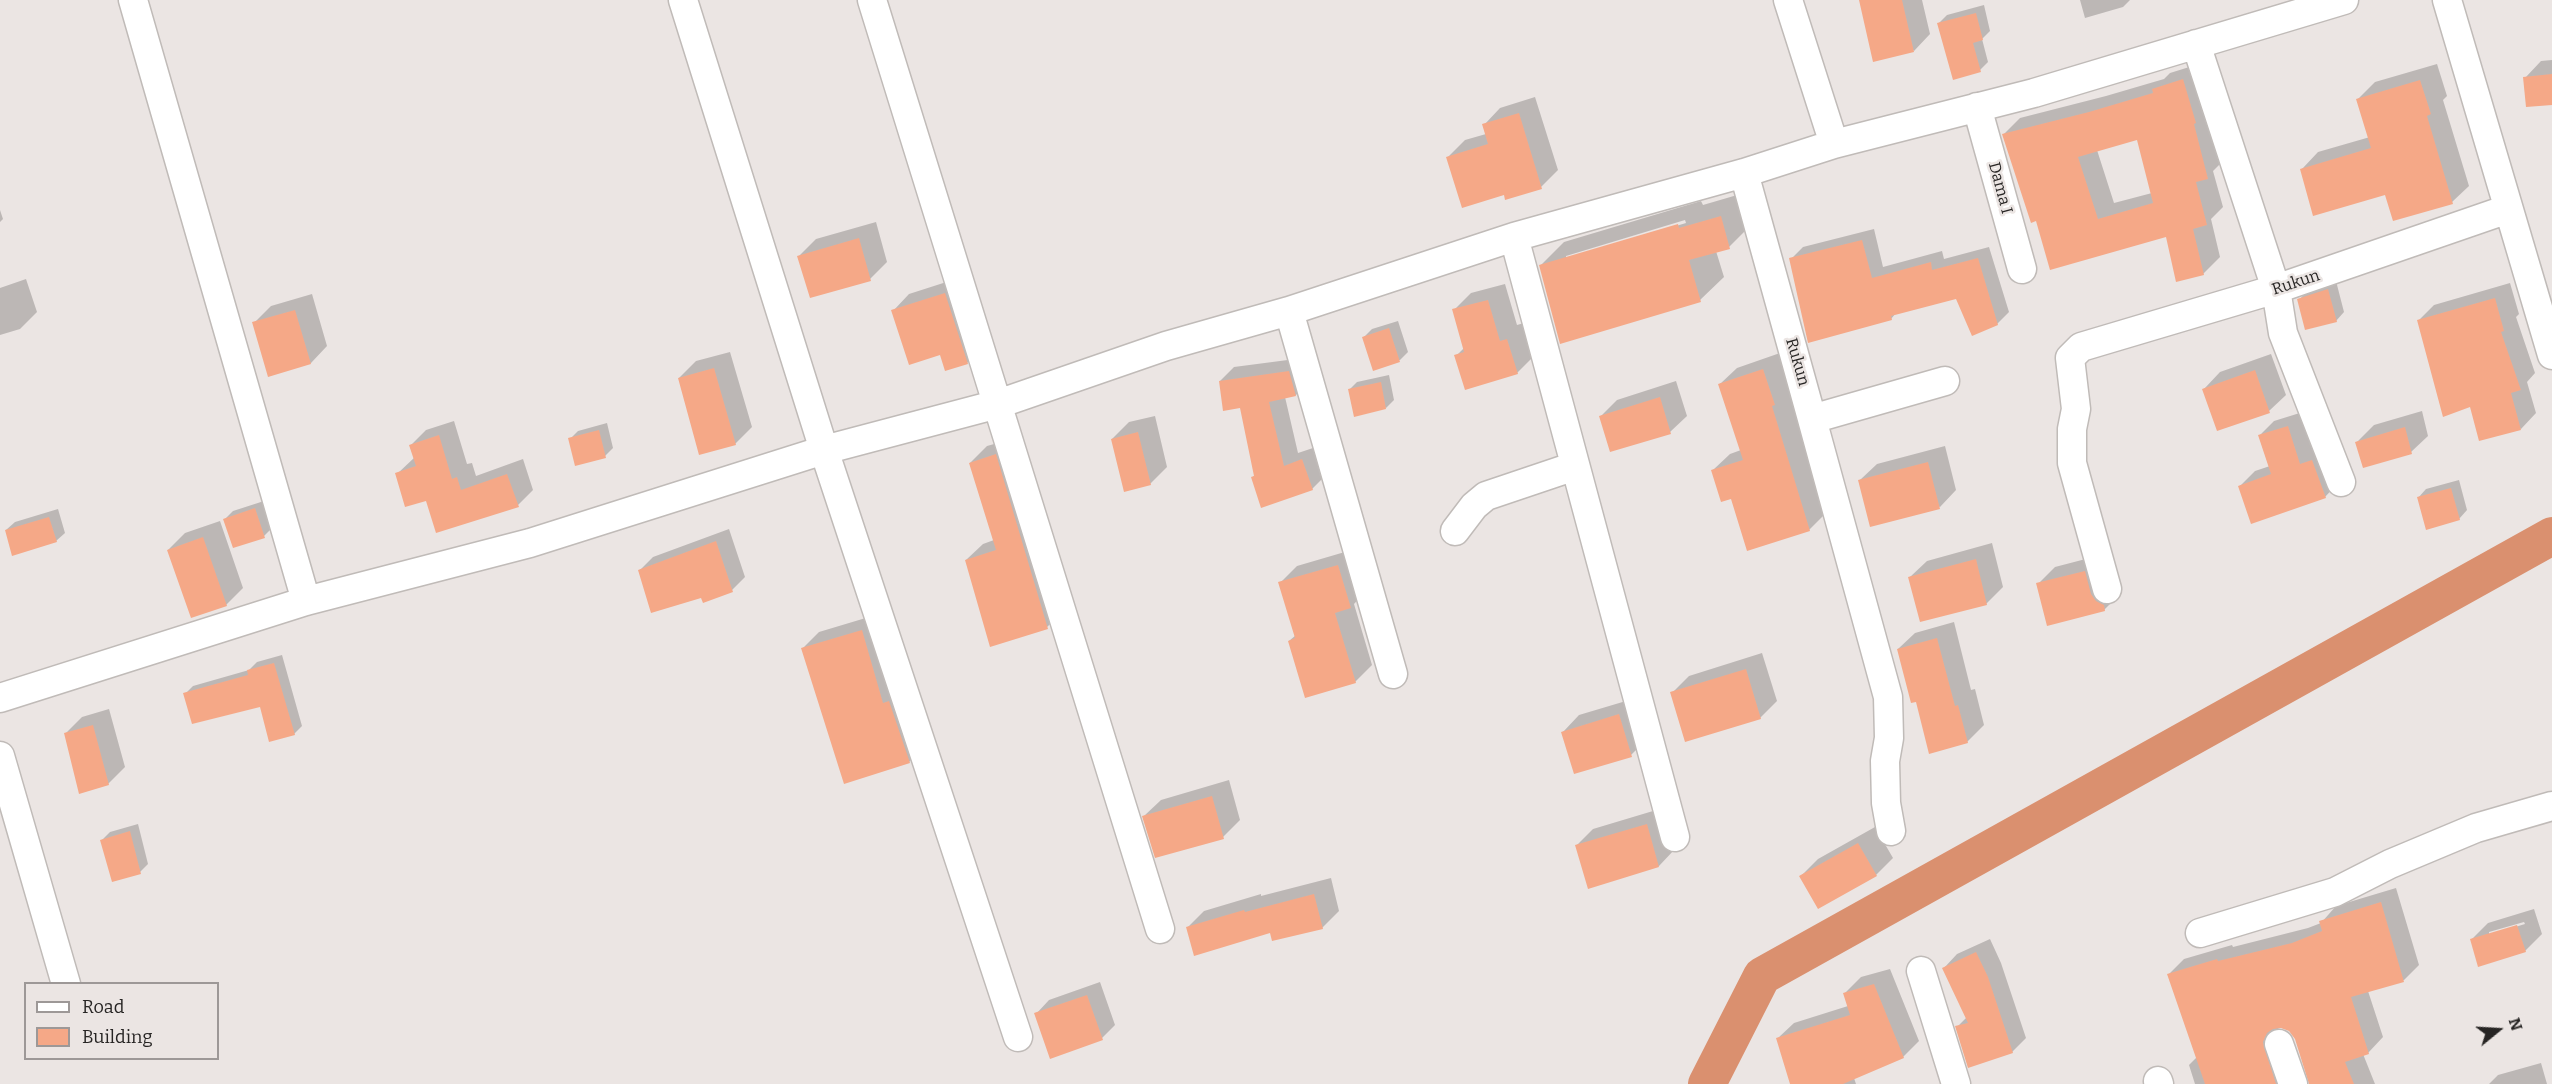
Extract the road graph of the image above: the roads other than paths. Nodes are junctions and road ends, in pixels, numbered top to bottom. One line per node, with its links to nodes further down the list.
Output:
1 (133, 0): 25 (street)
2 (683, 0): 20 (street)
3 (872, 0): 18 (street)
4 (1788, 0): 9 (street)
5 (2344, 0): 7 (street)
6 (2447, 0): 11 (street)
7 (2196, 44): 8 (street); 14 (street)
8 (1977, 107): 9 (street); 13 (street, Dama I)
9 (1833, 144): 10 (street)
10 (1744, 173): 12 (street); 19 (street, Rukun)
11 (2508, 209): 14 (street, Rukun); 16 (street)
12 (1514, 237): 15 (street); 21 (street)
13 (2022, 269)
14 (2276, 290): 22 (street); 24 (street, Rukun)
15 (1289, 311): 18 (street); 26 (street)
16 (2552, 355)
17 (1945, 381): 19 (street)
18 (998, 404): 20 (street); 32 (street)
19 (1812, 419): 30 (street, Rukun)
20 (824, 450): 25 (street); 36 (street)
21 (1575, 466): 23 (street); 31 (street)
22 (2341, 483)
23 (1455, 531)
24 (2107, 589)
25 (306, 601): 27 (street)
26 (1393, 674)
27 (0, 698)
28 (0, 756): 35 (street)
29 (2552, 806): 33 (street)
30 (1891, 831)
31 (1675, 837)
32 (1160, 929)
33 (2200, 933)
34 (1921, 971): 38 (street)
35 (65, 982)
36 (1018, 1037)
37 (2279, 1044): 39 (street)
38 (1956, 1084)
39 (2293, 1084)

